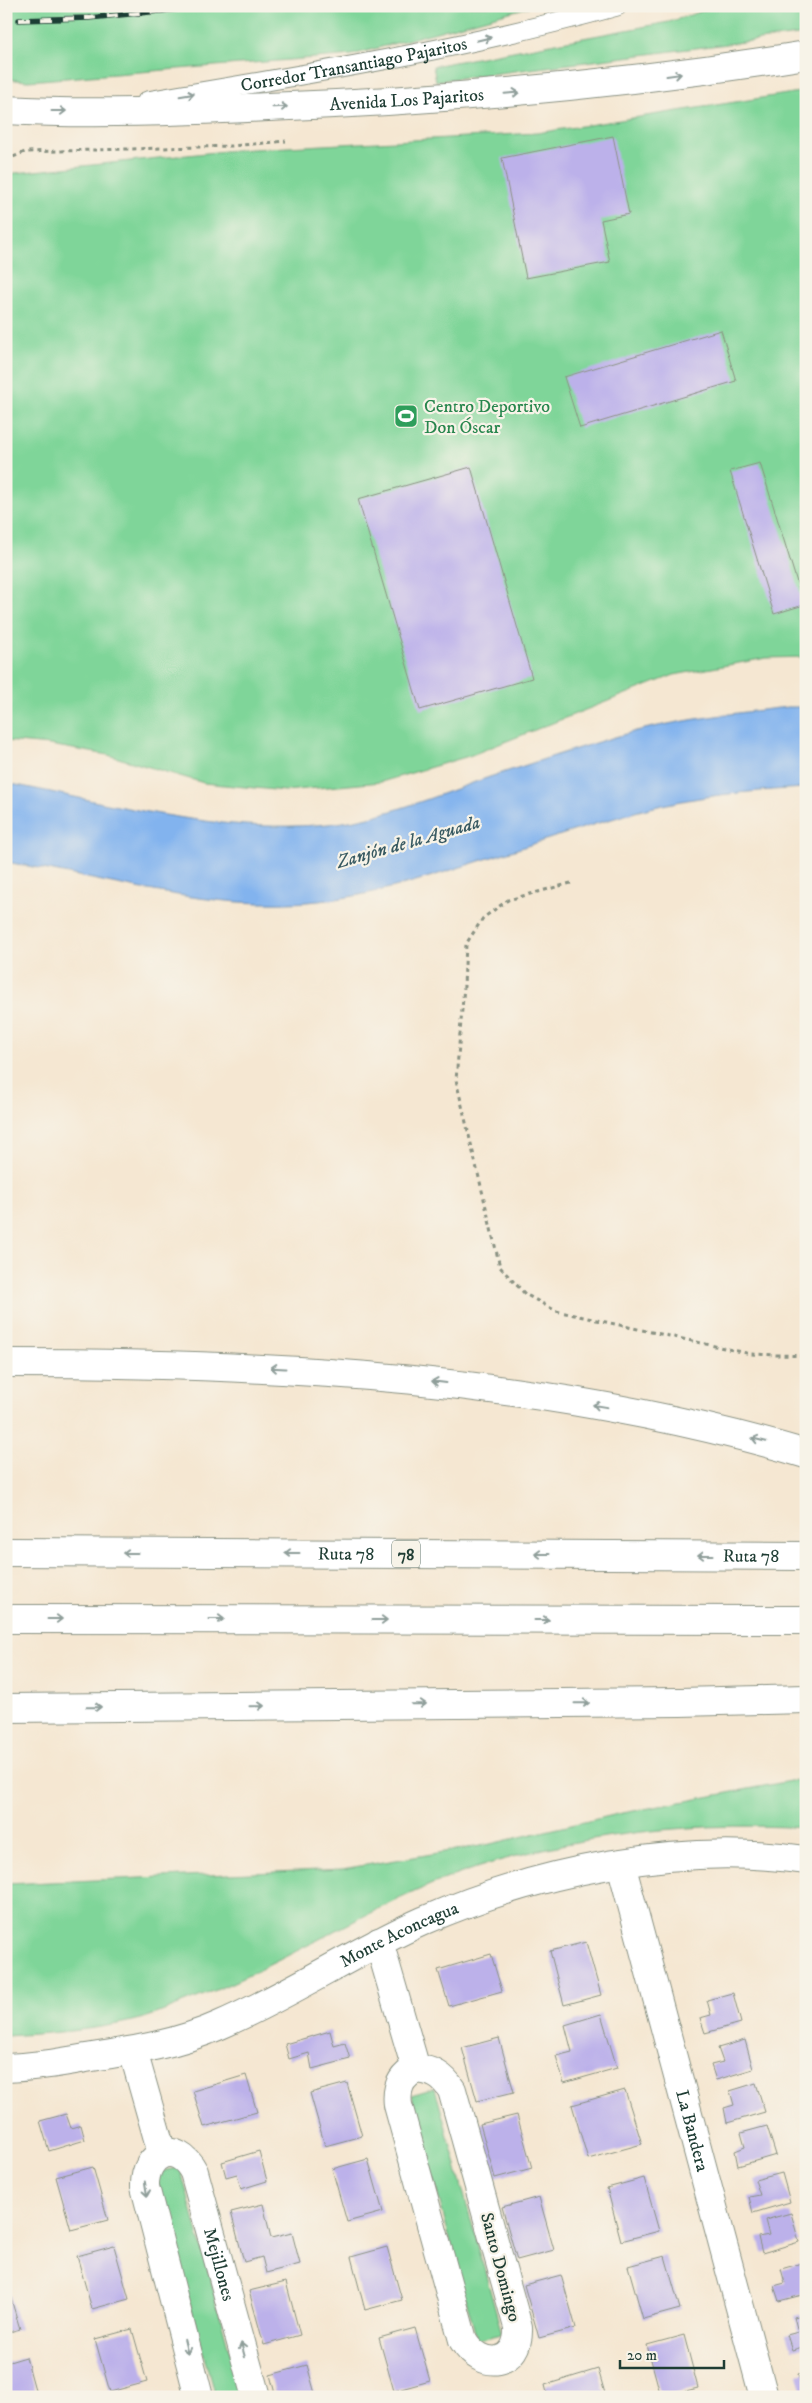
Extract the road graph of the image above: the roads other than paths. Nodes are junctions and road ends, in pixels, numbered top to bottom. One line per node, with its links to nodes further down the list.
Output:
1 (617, 6): 4 (lane, Corredor Transantiago Pajaritos, one-way to 1)
2 (806, 55): 4 (main road, Avenida Los Pajaritos, one-way to 2)
3 (19, 111): 4 (main road, Avenida Los Pajaritos, one-way to 4); 5 (main road)
4 (87, 111)
5 (6, 125)
6 (6, 1363): 7 (main road, one-way to 6)
7 (806, 1454)
8 (6, 1552): 9 (main road, Ruta 78 / 78, one-way to 8)
9 (806, 1556)
10 (6, 1619): 11 (main road, one-way to 11)
11 (806, 1620)
12 (806, 1699): 13 (main road, one-way to 12)
13 (6, 1708)
14 (806, 1860): 15 (main road, Monte Aconcagua)
15 (621, 1864): 16 (main road, Monte Aconcagua); 23 (main road, La Bandera)
16 (379, 1942): 17 (main road, Monte Aconcagua); 19 (main road)
17 (132, 2051): 18 (main road, Monte Aconcagua); 20 (main road)
18 (6, 2068)
19 (416, 2069): 19 (main road, Santo Domingo)
20 (162, 2153): 21 (main road, one-way to 21); 22 (main road, Mejillones, one-way to 20)
21 (199, 2397)
22 (256, 2397)
23 (764, 2397)

